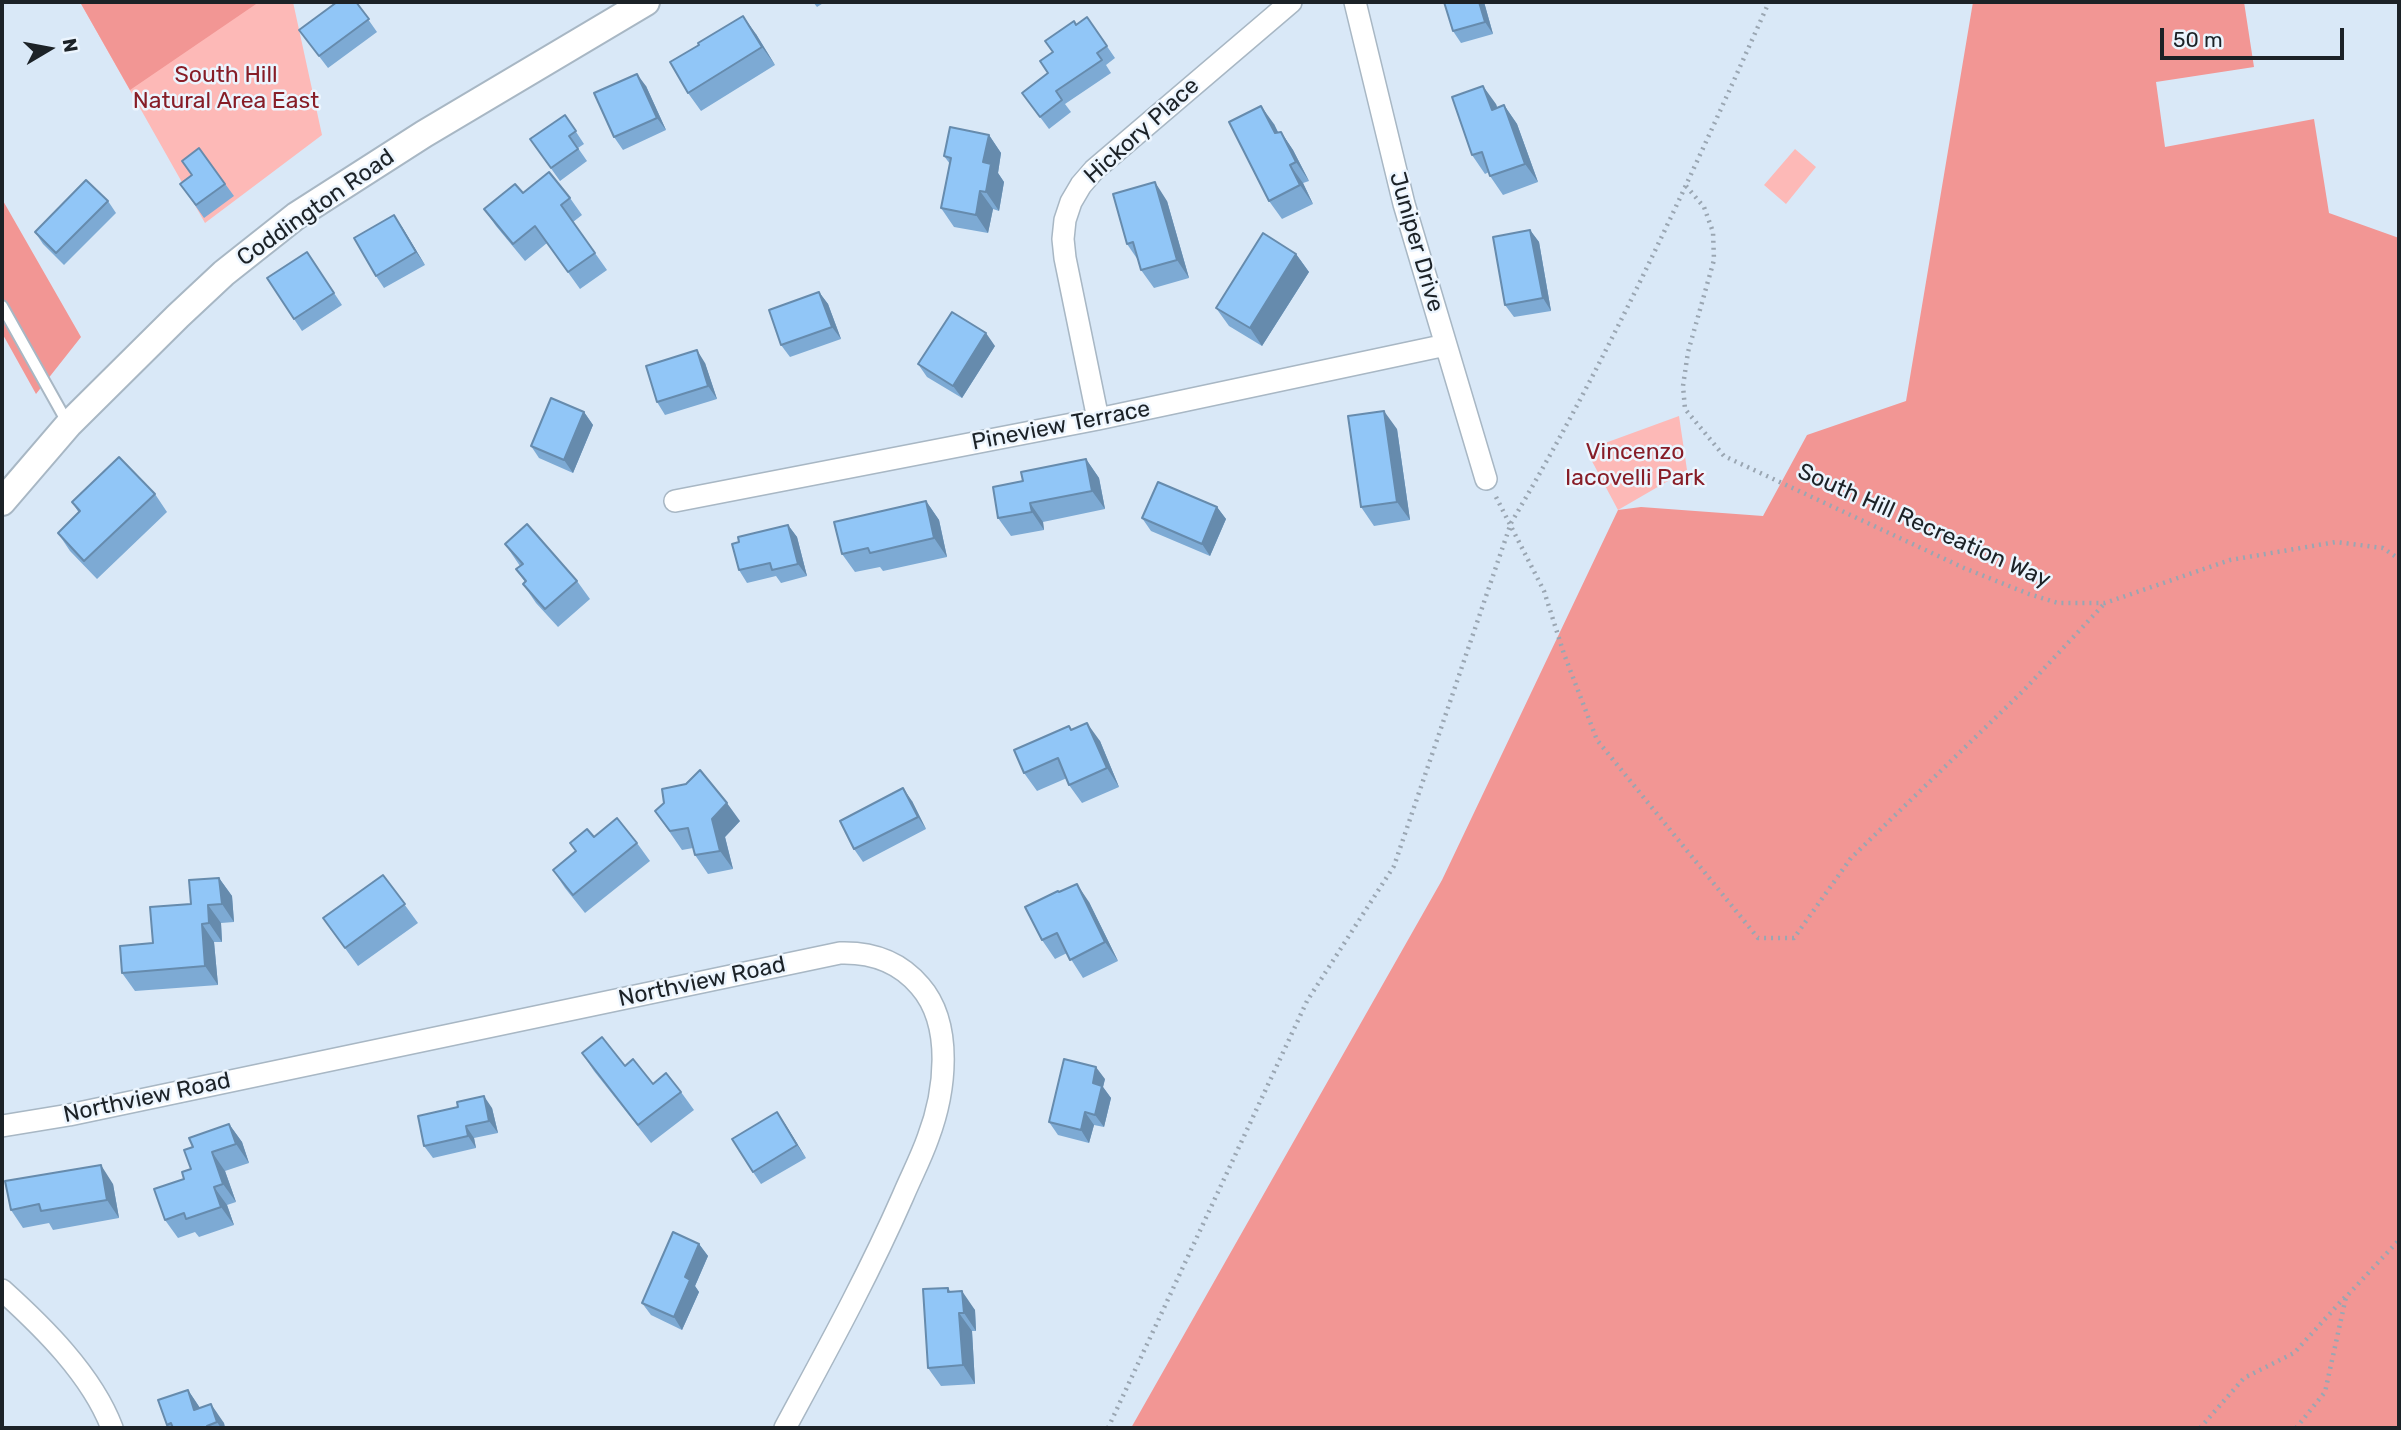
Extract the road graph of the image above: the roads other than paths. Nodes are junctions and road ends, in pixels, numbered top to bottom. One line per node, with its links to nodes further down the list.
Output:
1 (646, 2): 7 (street, Coddington Road)
2 (1291, 2): 6 (street, Hickory Place)
3 (1355, 2): 5 (street, Juniper Drive)
4 (2, 306): 7 (lane)
5 (1446, 345): 6 (street, Pineview Terrace); 8 (street, Juniper Drive)
6 (1098, 419): 9 (street, Pineview Terrace)
7 (69, 424): 10 (street, Coddington Road)
8 (1486, 479)
9 (675, 501)
10 (2, 502)
11 (2, 1126): 14 (street, Northview Road)
12 (2, 1290): 13 (street)
13 (112, 1428)
14 (785, 1428)

